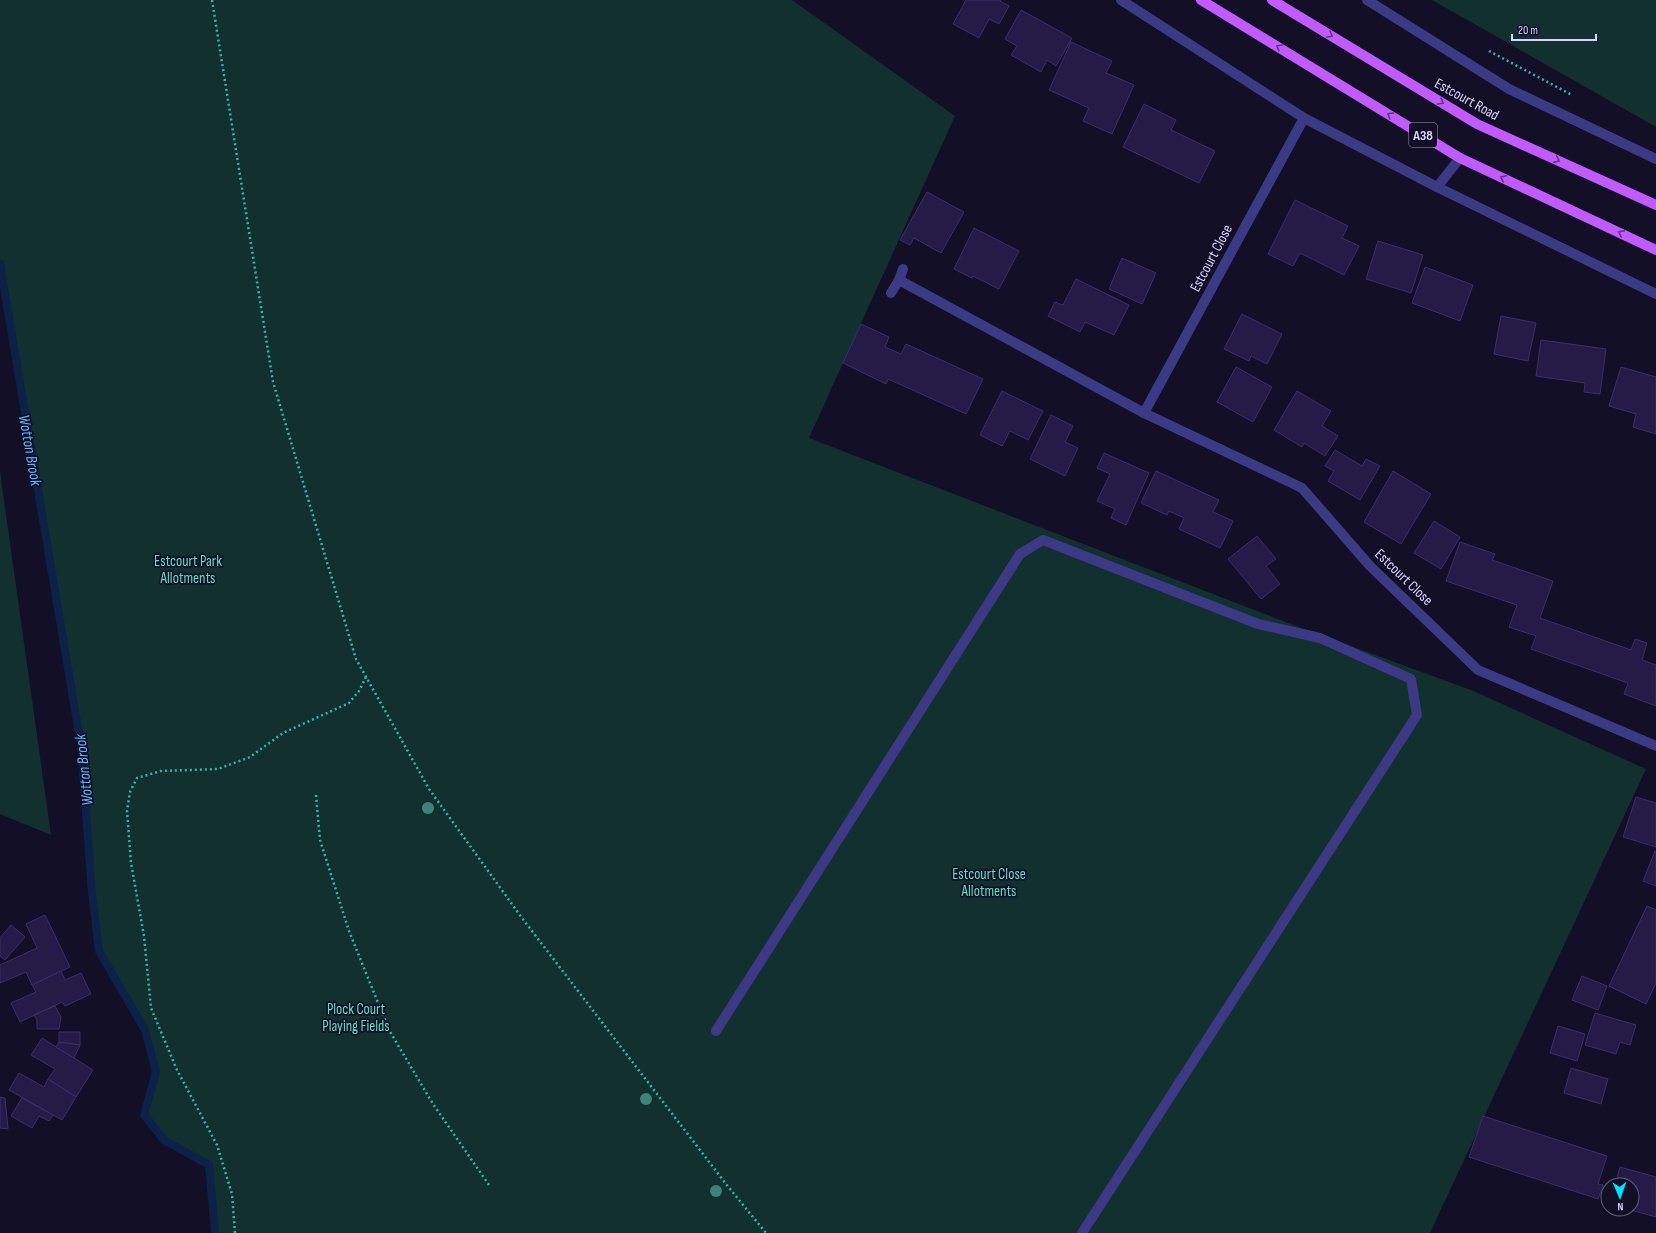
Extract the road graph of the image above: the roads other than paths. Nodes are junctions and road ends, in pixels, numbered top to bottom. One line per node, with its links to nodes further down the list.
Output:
1 (1121, 0): 5 (street)
2 (1201, 0): 7 (main road, A38, one-way to 2)
3 (1272, 0): 10 (main road, Estcourt Road / A38, one-way to 10)
4 (1367, 0): 8 (street, Estcourt Road)
5 (1132, 3): 6 (street)
6 (1304, 118): 9 (street); 16 (street, Estcourt Close)
7 (1460, 158): 9 (street); 11 (main road, A38, one-way to 7)
8 (1656, 159)
9 (1437, 187): 15 (street)
10 (1656, 205)
11 (1656, 250)
12 (903, 269): 13 (street)
13 (899, 280): 14 (street); 16 (street, Estcourt Close)
14 (891, 293)
15 (1656, 294)
16 (1144, 413): 17 (street, Estcourt Close)
17 (1656, 746)
18 (716, 1031): 19 (street)
19 (1082, 1233)

